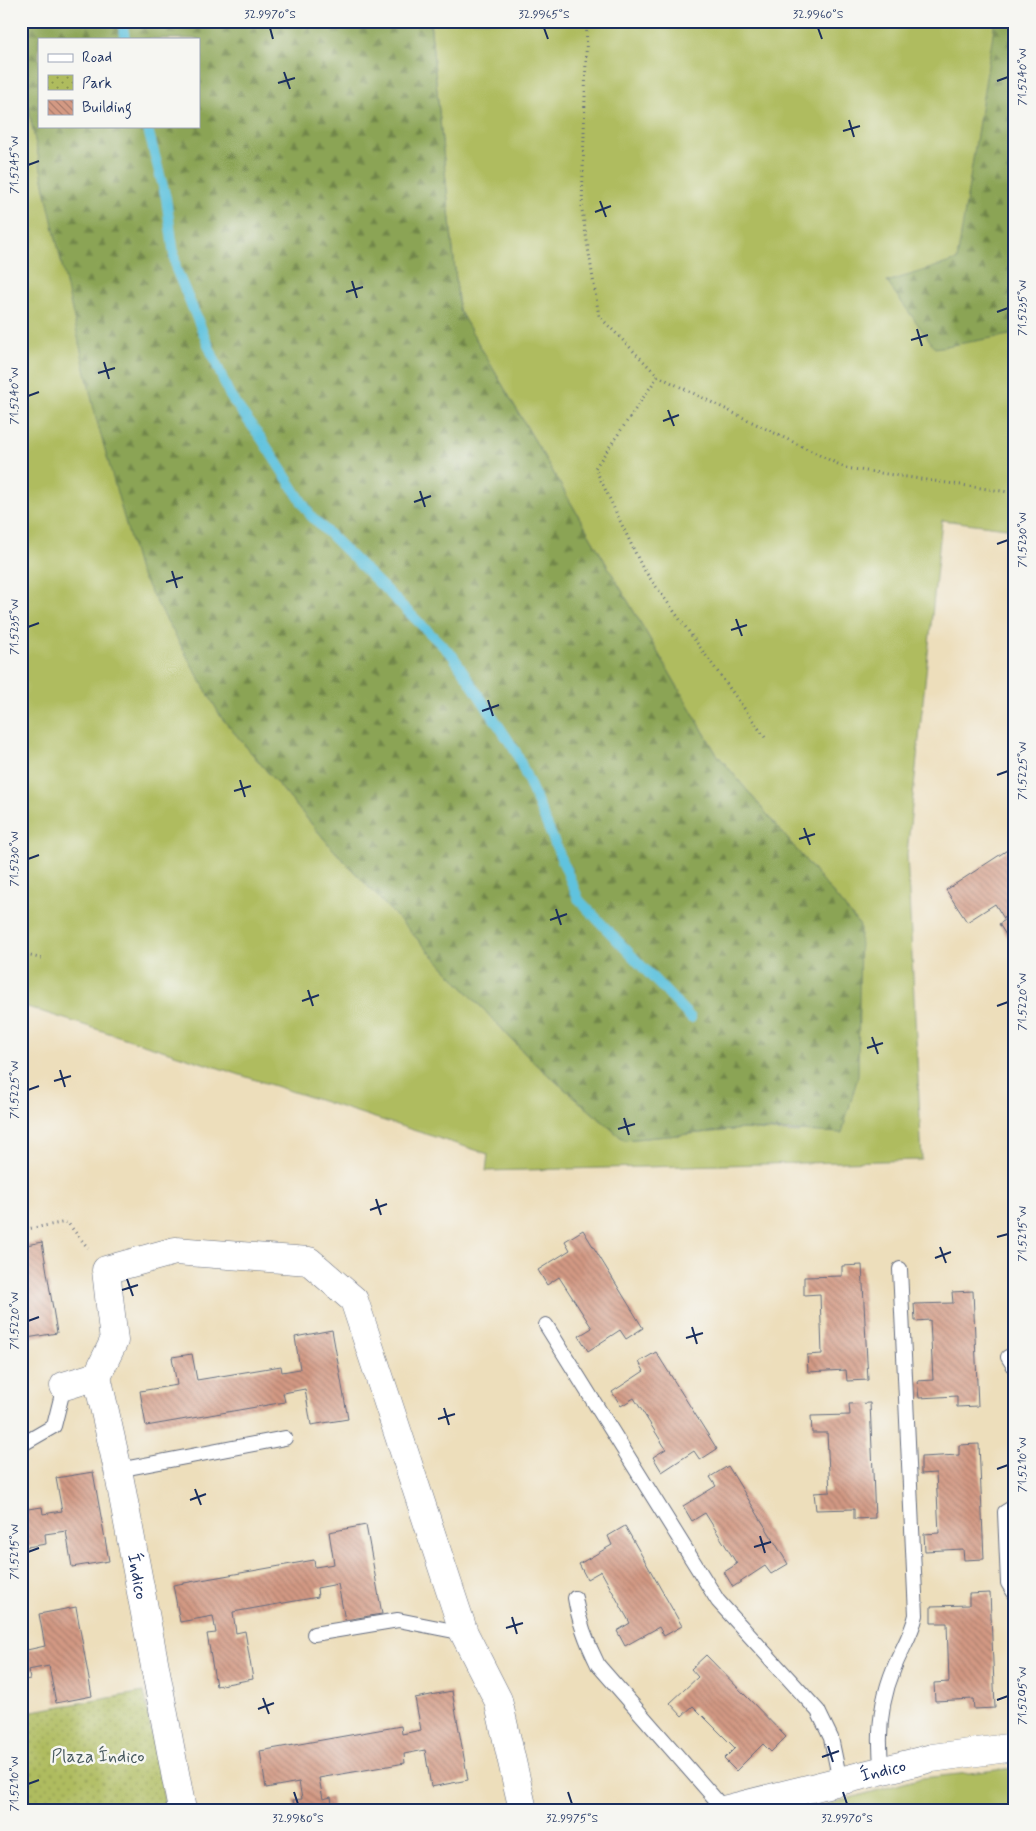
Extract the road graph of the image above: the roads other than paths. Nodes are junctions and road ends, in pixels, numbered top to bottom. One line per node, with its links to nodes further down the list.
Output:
1 (900, 1269): 14 (lane)
2 (546, 1325): 15 (lane)
3 (97, 1376): 4 (street); 7 (street, Índico); 11 (street)
4 (64, 1386): 6 (lane)
5 (286, 1438): 7 (lane)
6 (21, 1445)
7 (118, 1470): 16 (street, Índico)
8 (1015, 1506): 9 (lane)
9 (1015, 1594)
10 (575, 1598): 18 (lane)
11 (464, 1633): 12 (lane); 17 (street)
12 (314, 1634)
13 (1015, 1747): 14 (street, Índico)
14 (882, 1771): 15 (street, Índico)
15 (840, 1781): 18 (street, Índico)
16 (182, 1810)
17 (523, 1810)
18 (724, 1810)

